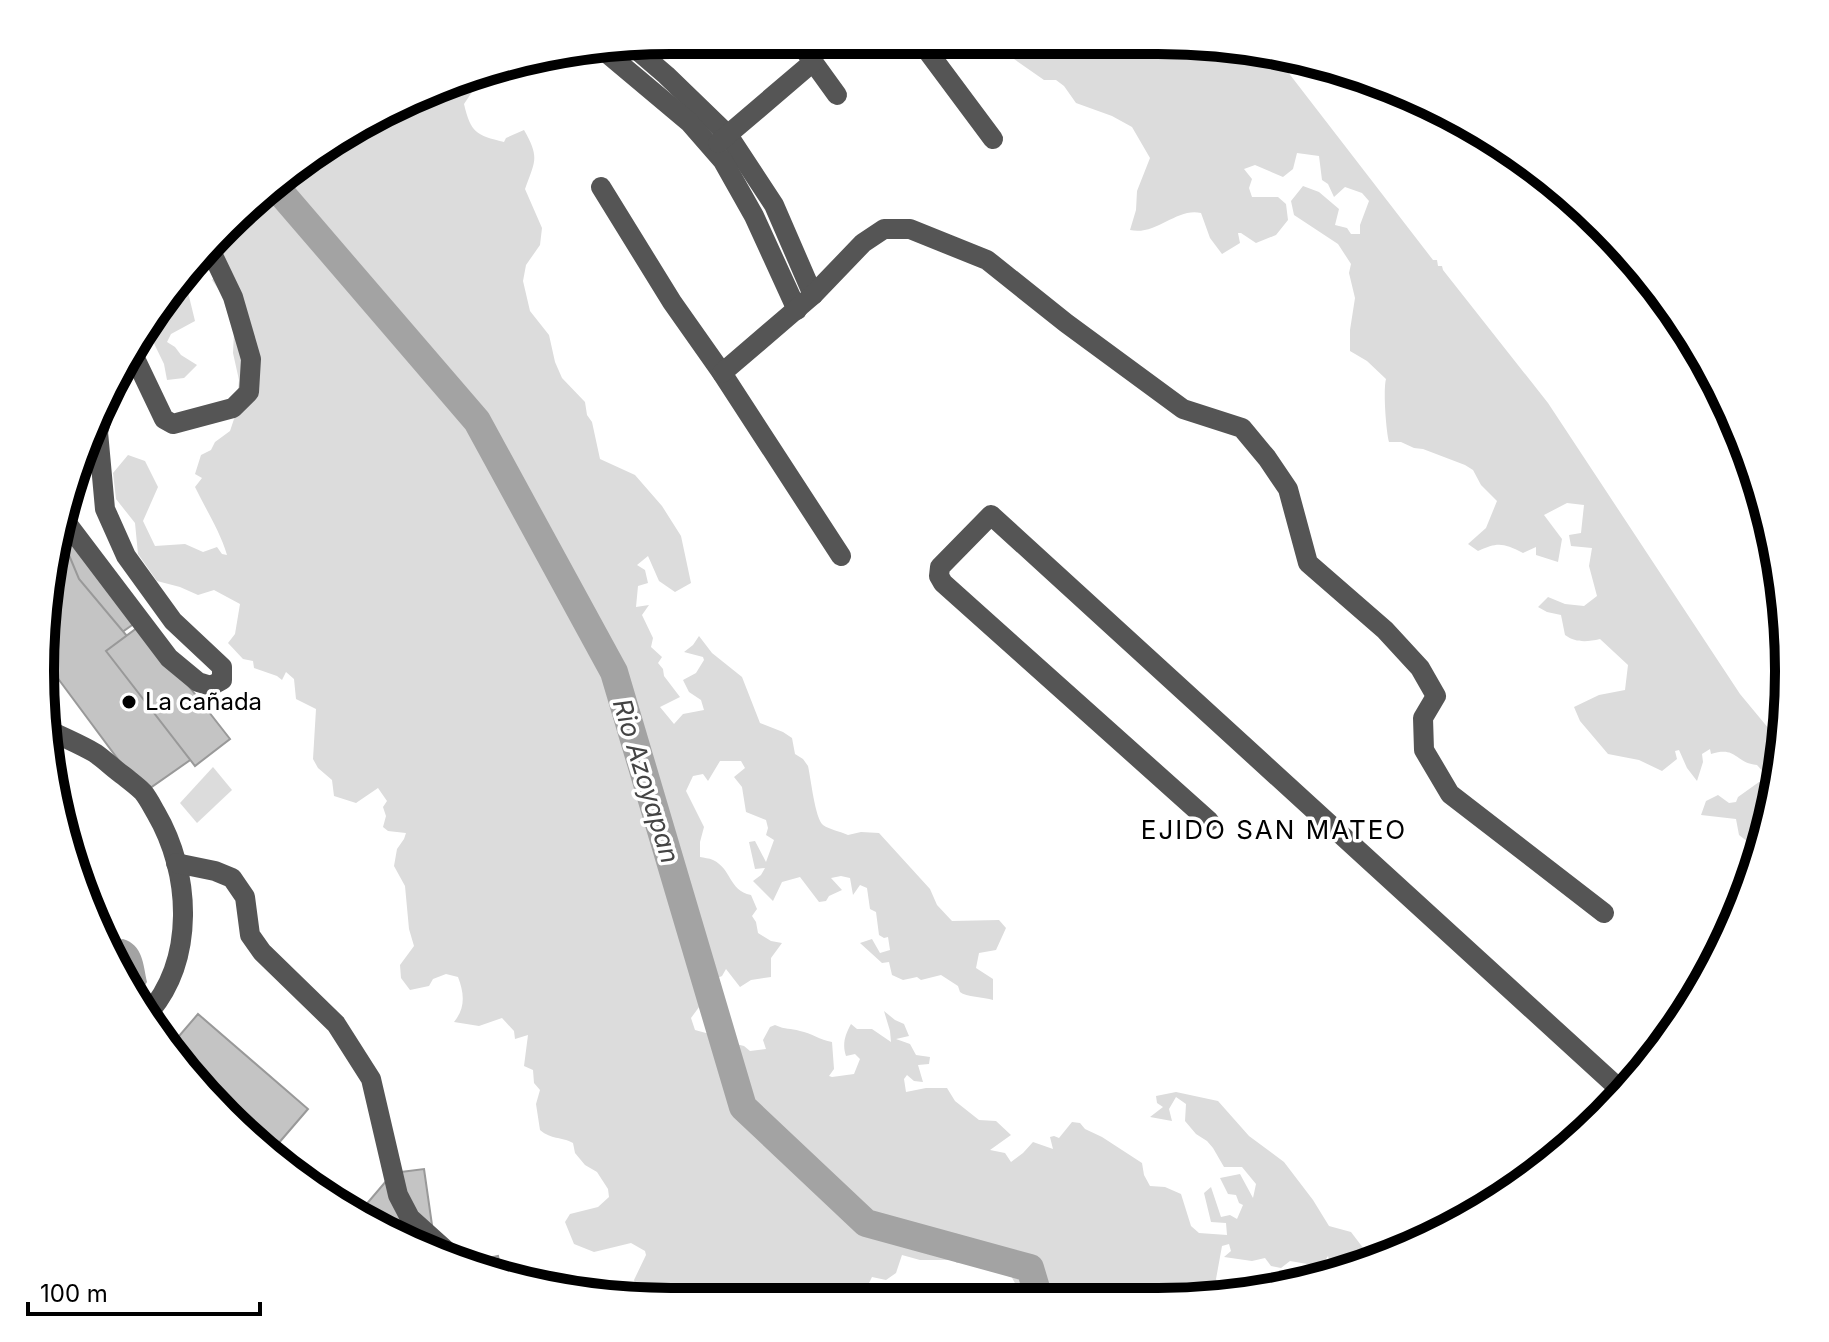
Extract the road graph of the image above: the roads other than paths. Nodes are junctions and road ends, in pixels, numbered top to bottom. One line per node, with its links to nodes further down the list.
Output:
1 (807, 54): 5 (street)
2 (930, 54): 7 (street)
3 (642, 55): 8 (street)
4 (611, 57): 8 (street)
5 (813, 62): 6 (street); 8 (street)
6 (837, 95)
7 (993, 139)
8 (720, 142): 11 (street); 12 (street)
9 (601, 187): 14 (street)
10 (214, 257): 13 (street)
11 (813, 295): 12 (street); 21 (street)
12 (797, 310): 14 (street)
13 (137, 362)
14 (722, 373): 17 (street)
15 (99, 441): 16 (street)
16 (71, 529)
17 (841, 556)
18 (57, 734): 20 (street)
19 (1209, 821): 23 (street)
20 (176, 863): 22 (street); 24 (street)
21 (1604, 913)
22 (153, 1006)
23 (1615, 1085)
24 (436, 1241)

